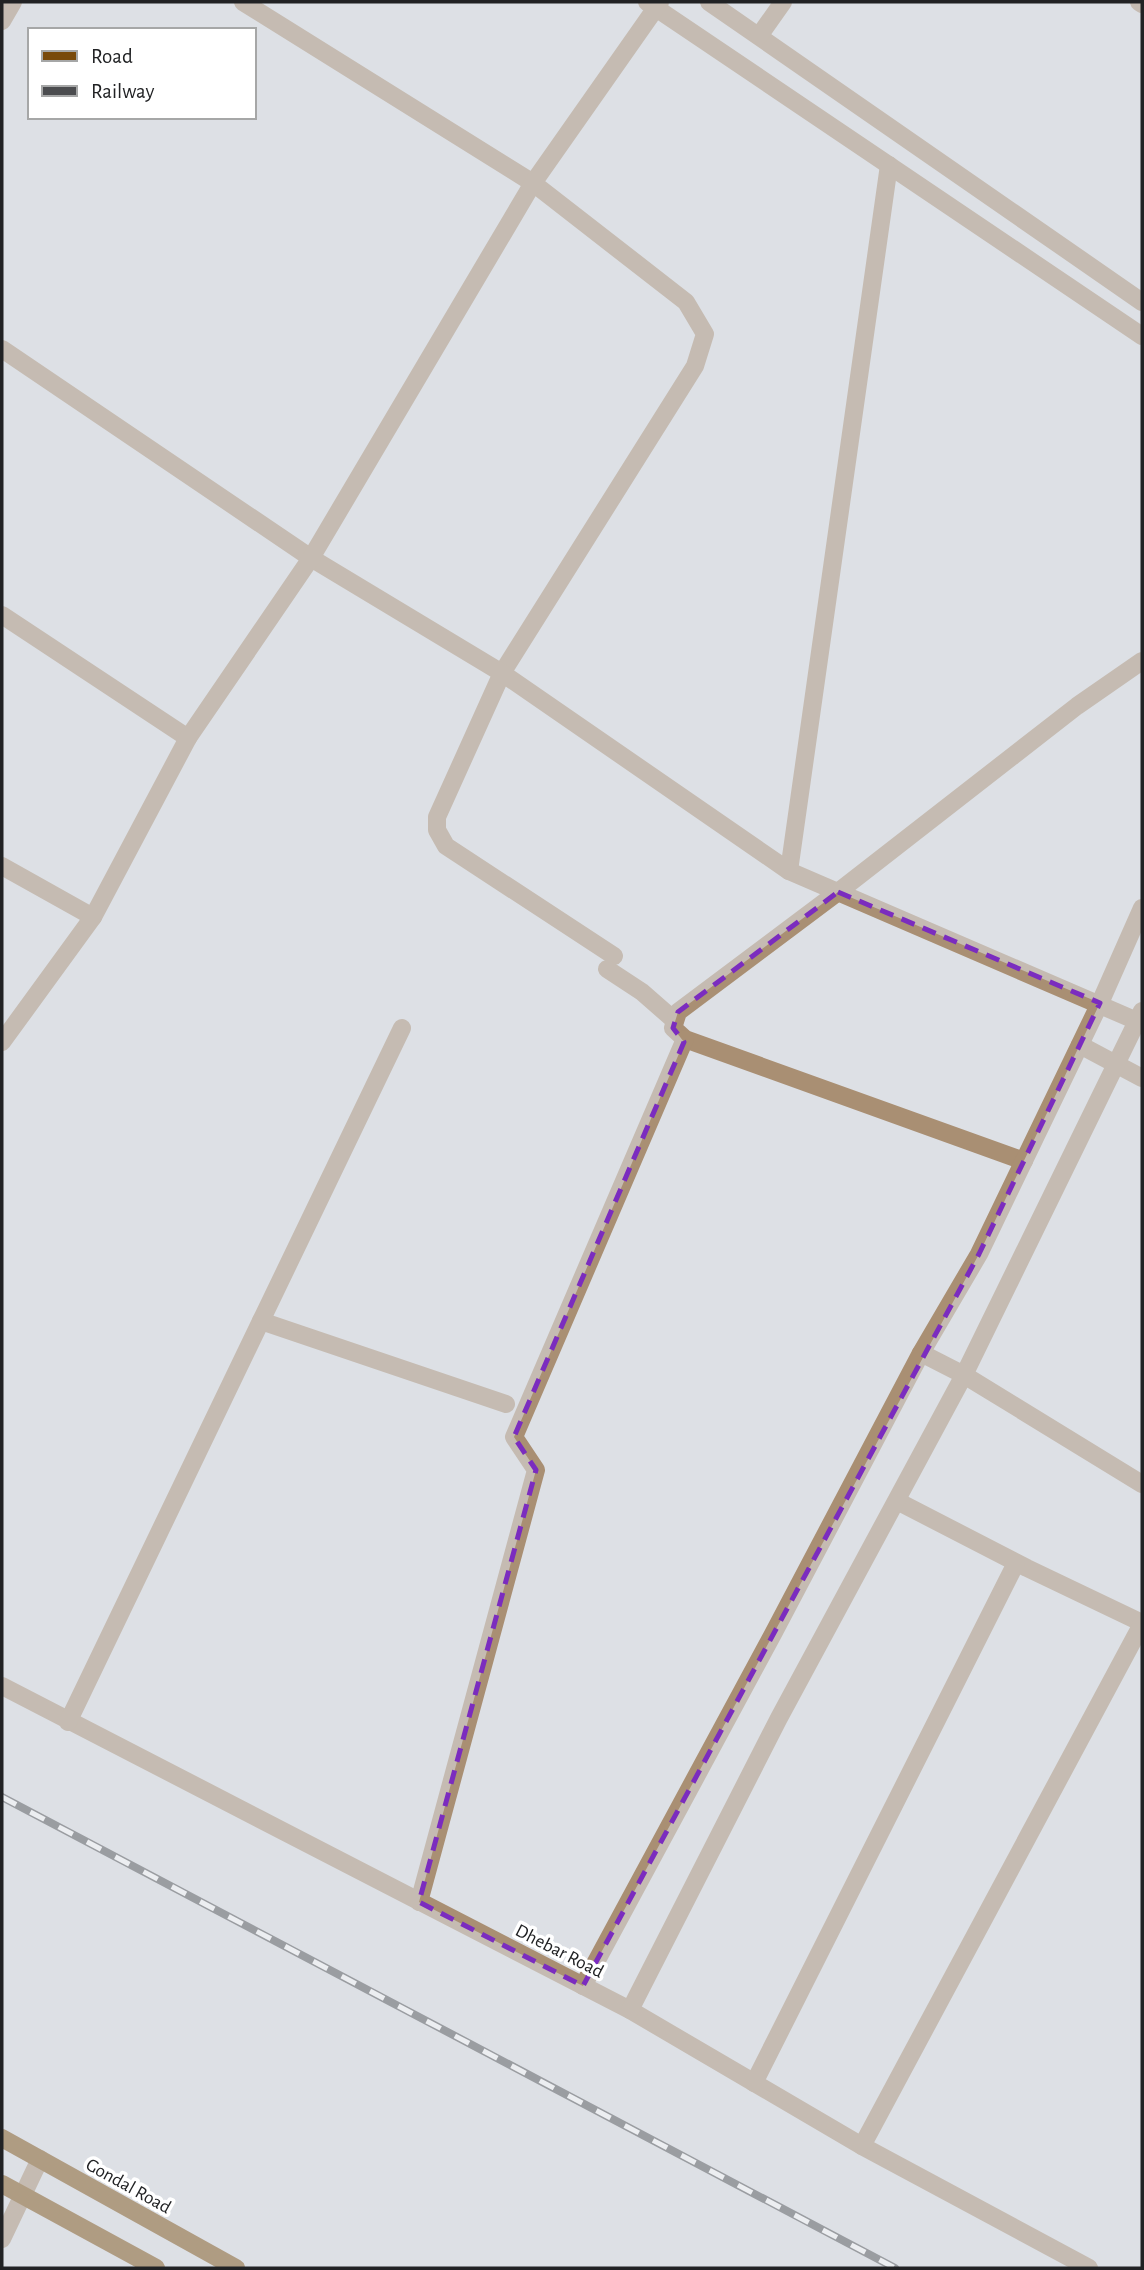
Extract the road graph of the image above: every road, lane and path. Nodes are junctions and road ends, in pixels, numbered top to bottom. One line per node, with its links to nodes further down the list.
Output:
1 (13, 2): 6 (street)
2 (243, 2): 9 (street)
3 (709, 2): 7 (street)
4 (783, 2): 7 (street)
5 (654, 4): 8 (street); 9 (street)
6 (2, 20)
7 (759, 36): 10 (street)
8 (889, 165): 11 (street); 19 (street)
9 (533, 183): 13 (street); 16 (street)
10 (1142, 302)
11 (1142, 336)
12 (2, 349): 13 (street)
13 (311, 558): 16 (street); 17 (street)
14 (2, 615): 17 (street)
15 (1142, 661): 20 (street)
16 (502, 673): 19 (street); 25 (street)
17 (188, 738): 22 (street)
18 (2, 866): 22 (street)
19 (789, 872): 20 (street)
20 (838, 892): 23 (street); 25 (street)
21 (1142, 908): 23 (street)
22 (93, 918): 28 (street)
23 (1100, 1003): 24 (street); 29 (street)
24 (1140, 1016): 30 (street)
25 (674, 1020): 27 (street)
26 (402, 1028): 33 (street)
27 (685, 1039): 32 (street); 43 (street)
28 (2, 1042)
29 (1080, 1045): 30 (street); 32 (street)
30 (1116, 1064): 31 (street); 35 (street)
31 (1142, 1078)
32 (1024, 1160): 34 (street)
33 (261, 1321): 36 (street); 42 (street)
34 (921, 1353): 35 (street); 44 (street)
35 (964, 1375): 37 (street); 38 (street)
36 (506, 1404)
37 (1142, 1484)
38 (897, 1501): 39 (street); 45 (street)
39 (1016, 1563): 40 (street); 46 (street)
40 (1142, 1624): 48 (street)
41 (2, 1686): 42 (street, Dhebar Road)
42 (68, 1722): 43 (street, Dhebar Road)
43 (419, 1902): 44 (street, Dhebar Road)
44 (583, 1986): 45 (street, Dhebar Road)
45 (630, 2010): 46 (street, Dhebar Road)
46 (754, 2083): 48 (street, Dhebar Road)
47 (2, 2137): 49 (main road, Gondal Road)
48 (862, 2146): 55 (street, Dhebar Road)
49 (40, 2159): 51 (street); 54 (main road, Gondal Road)
50 (2, 2185): 51 (main road)
51 (22, 2196): 52 (street); 53 (main road)
52 (2, 2239)
53 (156, 2268)
54 (236, 2268)
55 (1089, 2268)

